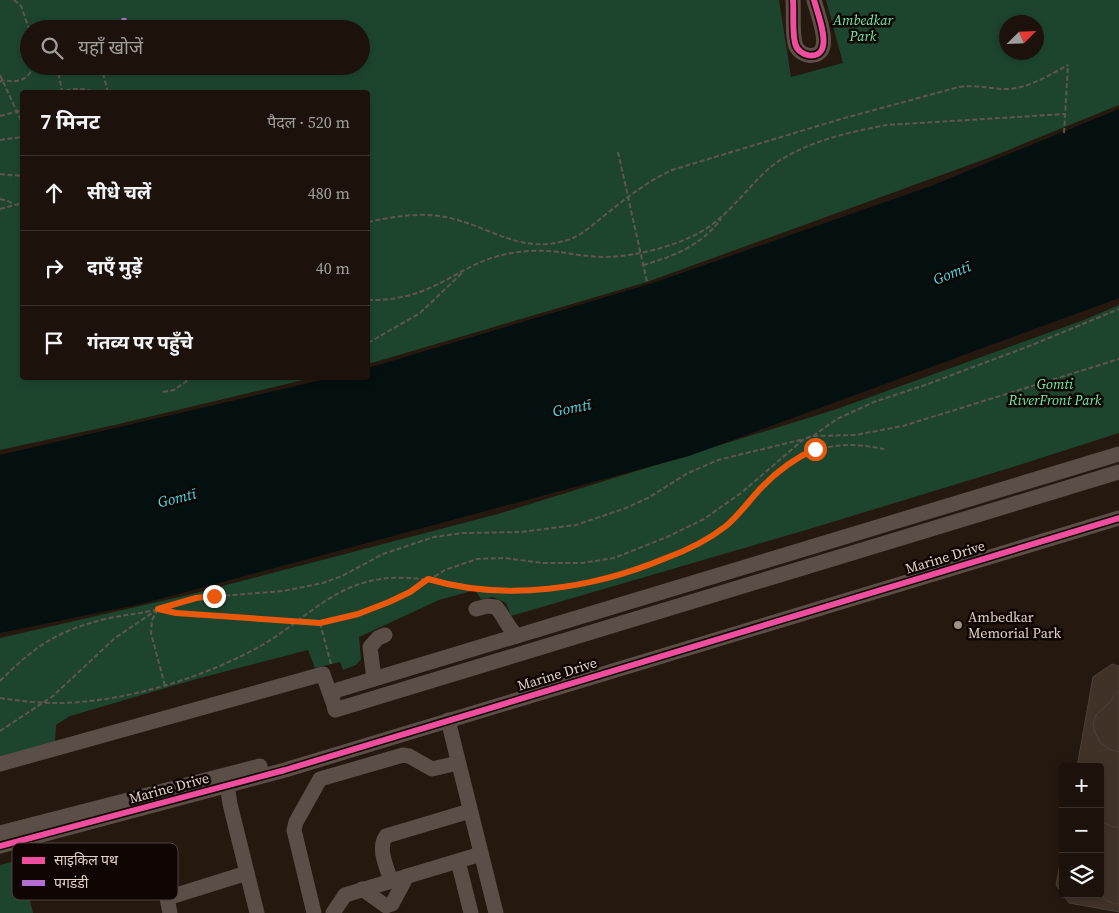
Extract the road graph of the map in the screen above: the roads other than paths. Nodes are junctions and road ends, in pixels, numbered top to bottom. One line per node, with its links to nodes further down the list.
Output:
1 (793, 0): 2 (street)
2 (814, 0)
3 (1119, 454): 7 (street)
4 (1119, 472): 8 (street, Marine Drive)
5 (1119, 507): 19 (street, Marine Drive)
6 (1119, 518): 14 (street, Marine Drive)
7 (743, 567): 8 (street); 11 (street)
8 (748, 586): 13 (street, Marine Drive)
9 (476, 609): 11 (street)
10 (385, 635): 12 (street)
11 (517, 636): 12 (street)
12 (374, 679): 13 (street)
13 (332, 702): 16 (street)
14 (448, 720): 15 (street); 17 (street, Marine Drive)
15 (458, 763): 18 (street); 31 (street)
16 (0, 764)
17 (227, 785): 20 (street, Marine Drive); 23 (street)
18 (470, 811): 21 (street); 25 (street)
19 (0, 833)
20 (0, 846)
21 (481, 854): 22 (street); 34 (street)
22 (458, 861): 24 (street); 33 (street)
23 (247, 873): 27 (street); 30 (street)
24 (407, 876): 25 (street); 26 (street)
25 (391, 881): 26 (street)
26 (362, 889): 32 (street)
27 (178, 895)
28 (167, 900): 29 (street)
29 (170, 913)
30 (257, 913)
31 (314, 913)
32 (333, 913)
33 (471, 913)
34 (496, 913)

